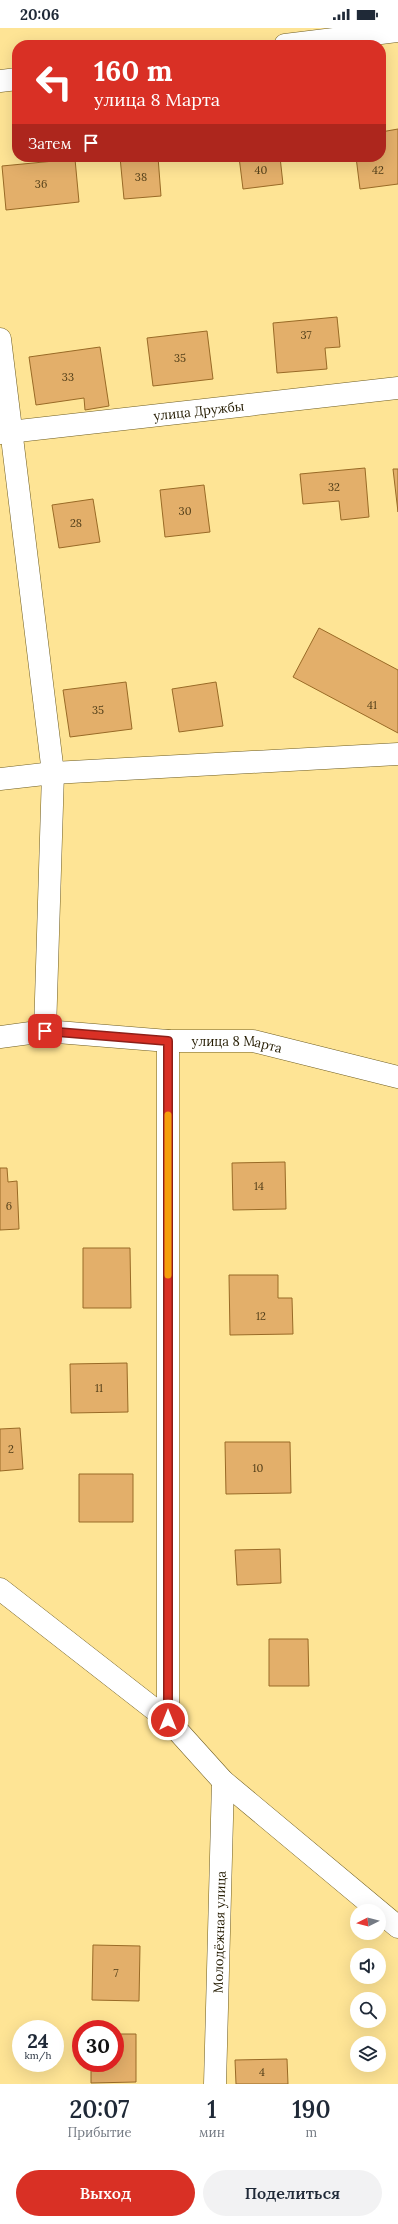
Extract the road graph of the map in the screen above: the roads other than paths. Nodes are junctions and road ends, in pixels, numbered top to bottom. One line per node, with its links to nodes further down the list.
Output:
1 (398, 31): 2 (street)
2 (325, 40)
3 (12, 80): 4 (street)
4 (0, 81)
5 (0, 339): 7 (street)
6 (398, 388): 7 (street, улица Дружбы)
7 (6, 433): 9 (street)
8 (398, 754): 9 (street)
9 (53, 773): 10 (street); 11 (street)
10 (0, 779)
11 (45, 1031): 12 (street, улица 8 Марта); 13 (street, улица 8 Марта)
12 (0, 1036)
13 (168, 1041): 14 (street, улица 8 Марта); 16 (street)
14 (398, 1077)
15 (0, 1589): 16 (street)
16 (168, 1720): 17 (street)
17 (223, 1781): 18 (street); 19 (street, Молодёжная улица)
18 (398, 1927)
19 (215, 2084)

